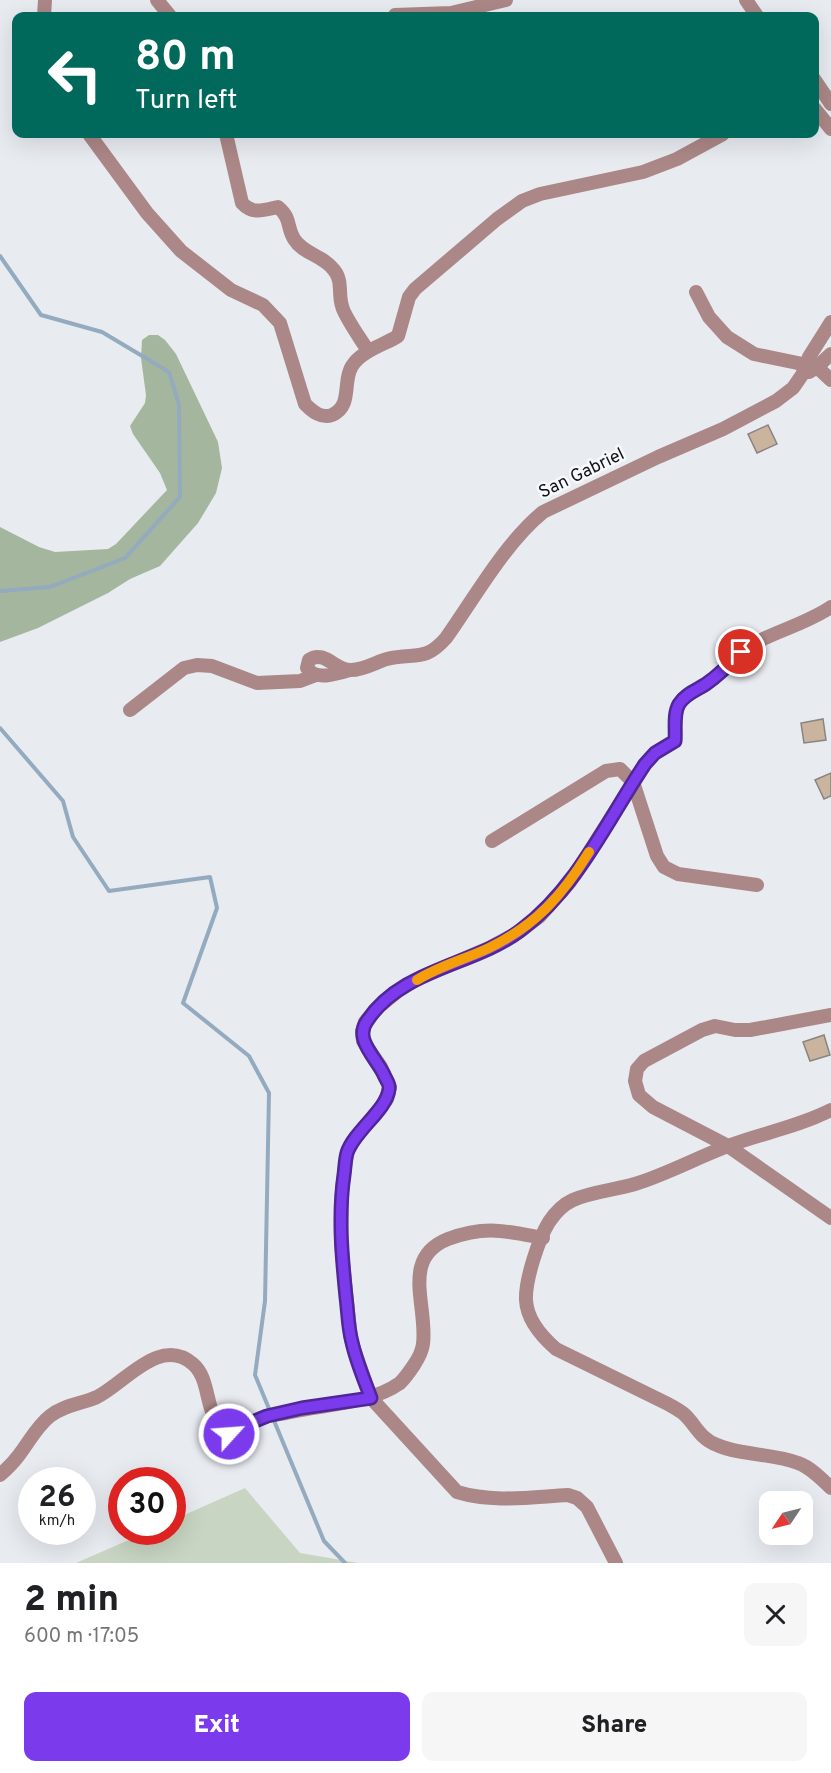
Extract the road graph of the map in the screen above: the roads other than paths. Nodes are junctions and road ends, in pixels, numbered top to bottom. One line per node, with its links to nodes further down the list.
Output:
1 (157, 0): 3 (street)
2 (506, 0): 4 (street)
3 (167, 12)
4 (455, 12)
5 (819, 95): 6 (street)
6 (831, 104)
7 (819, 114): 8 (street)
8 (831, 129)
9 (92, 138): 14 (street)
10 (227, 138): 14 (street)
11 (716, 138): 14 (street)
12 (696, 292): 16 (street)
13 (831, 322): 16 (street)
14 (368, 351)
15 (831, 354): 16 (street)
16 (809, 369): 17 (street); 19 (street, San Gabriel)
17 (831, 380)
18 (831, 607): 20 (street)
19 (130, 710)
20 (633, 782): 21 (street); 22 (street); 28 (street)
21 (492, 841)
22 (757, 885)
23 (831, 1015): 25 (street)
24 (831, 1110): 25 (street)
25 (728, 1146): 26 (street); 27 (street)
26 (831, 1218)
27 (543, 1238): 28 (street); 30 (street)
28 (371, 1398): 29 (street); 31 (street)
29 (0, 1475)
30 (831, 1488)
31 (616, 1563)

